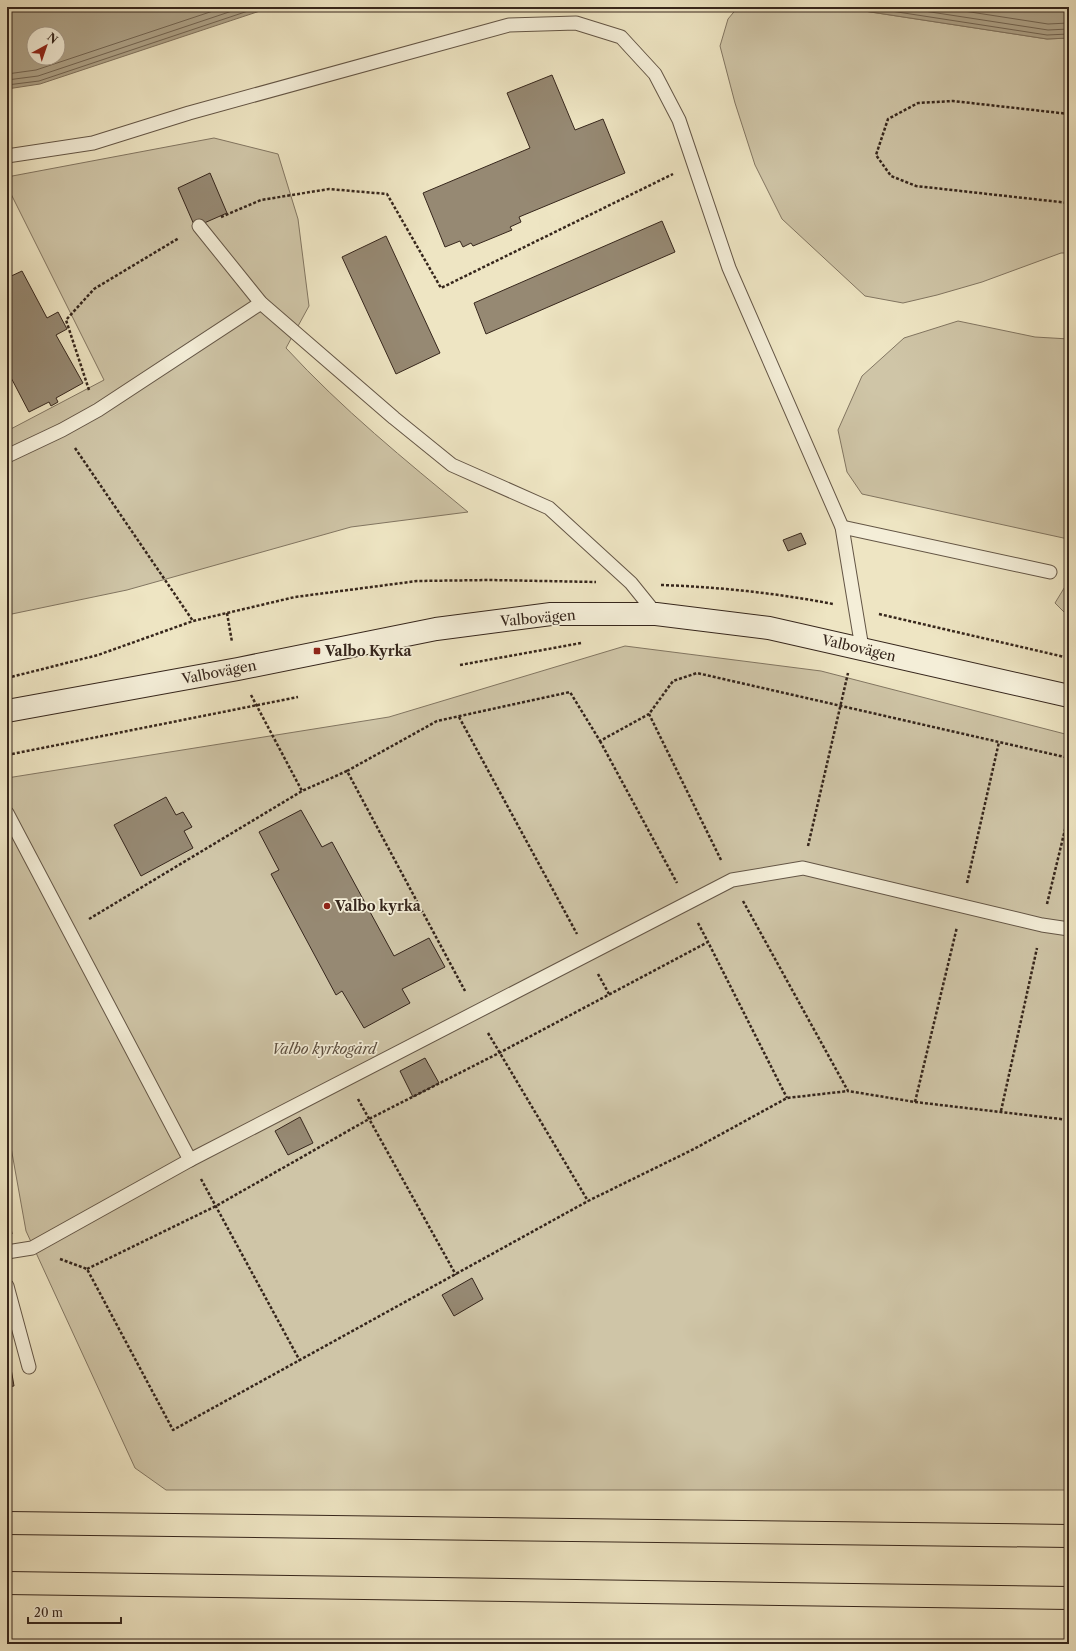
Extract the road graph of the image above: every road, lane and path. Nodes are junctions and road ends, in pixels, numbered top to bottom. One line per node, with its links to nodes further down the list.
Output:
1 (1069, 114): 4 (path)
2 (7, 156): 3 (lane)
3 (693, 164): 5 (path); 10 (lane)
4 (1069, 203)
5 (199, 226): 6 (lane); 7 (path)
6 (261, 303): 7 (lane); 14 (lane)
7 (98, 410): 8 (lane)
8 (62, 430): 9 (lane); 15 (path)
9 (7, 456)
10 (842, 527): 11 (lane); 12 (lane)
11 (1050, 572)
12 (856, 609): 17 (lane); 18 (path)
13 (226, 613): 20 (path)
14 (656, 614): 17 (main road, Valbovägen); 20 (main road, Valbovägen)
15 (193, 621)
16 (582, 643): 19 (path)
17 (862, 648): 22 (main road, Valbovägen)
18 (1069, 658)
19 (460, 665)
20 (238, 669): 24 (path); 25 (main road, Valbovägen)
21 (849, 669): 35 (path)
22 (1069, 696)
23 (298, 697): 24 (path)
24 (257, 706): 30 (path); 32 (path)
25 (7, 711)
26 (649, 714): 28 (path)
27 (459, 717): 28 (path); 31 (path); 42 (path)
28 (600, 741): 36 (path)
29 (999, 742): 37 (path)
30 (7, 755)
31 (347, 771): 32 (path); 44 (path)
32 (302, 790): 40 (path)
33 (7, 813): 40 (lane)
34 (1069, 813): 38 (path)
35 (803, 868): 36 (lane); 37 (lane)
36 (688, 903): 41 (path); 42 (lane)
37 (962, 906): 38 (lane); 49 (path)
38 (1042, 926): 39 (lane); 50 (path)
39 (1069, 929)
40 (70, 930): 52 (lane)
41 (708, 942): 43 (path); 48 (path)
42 (588, 955): 43 (path); 44 (lane)
43 (610, 994): 45 (path)
44 (477, 1012): 45 (path); 46 (lane)
45 (499, 1054): 51 (path); 53 (path)
46 (348, 1079): 51 (path); 52 (lane)
47 (848, 1091): 48 (path)
48 (787, 1098): 53 (path)
49 (915, 1102)
50 (1001, 1111)
51 (369, 1119): 54 (path); 56 (path)
52 (190, 1160): 54 (path); 55 (lane)
53 (588, 1201): 56 (path)
54 (216, 1206): 58 (path); 58 (path)
55 (7, 1252)
56 (456, 1275): 58 (path)
57 (7, 1286): 59 (lane)
58 (300, 1361)
59 (29, 1367)
60 (7, 1523): 61 (highway)
61 (1069, 1536)
62 (7, 1583): 63 (highway)
63 (1069, 1598)

